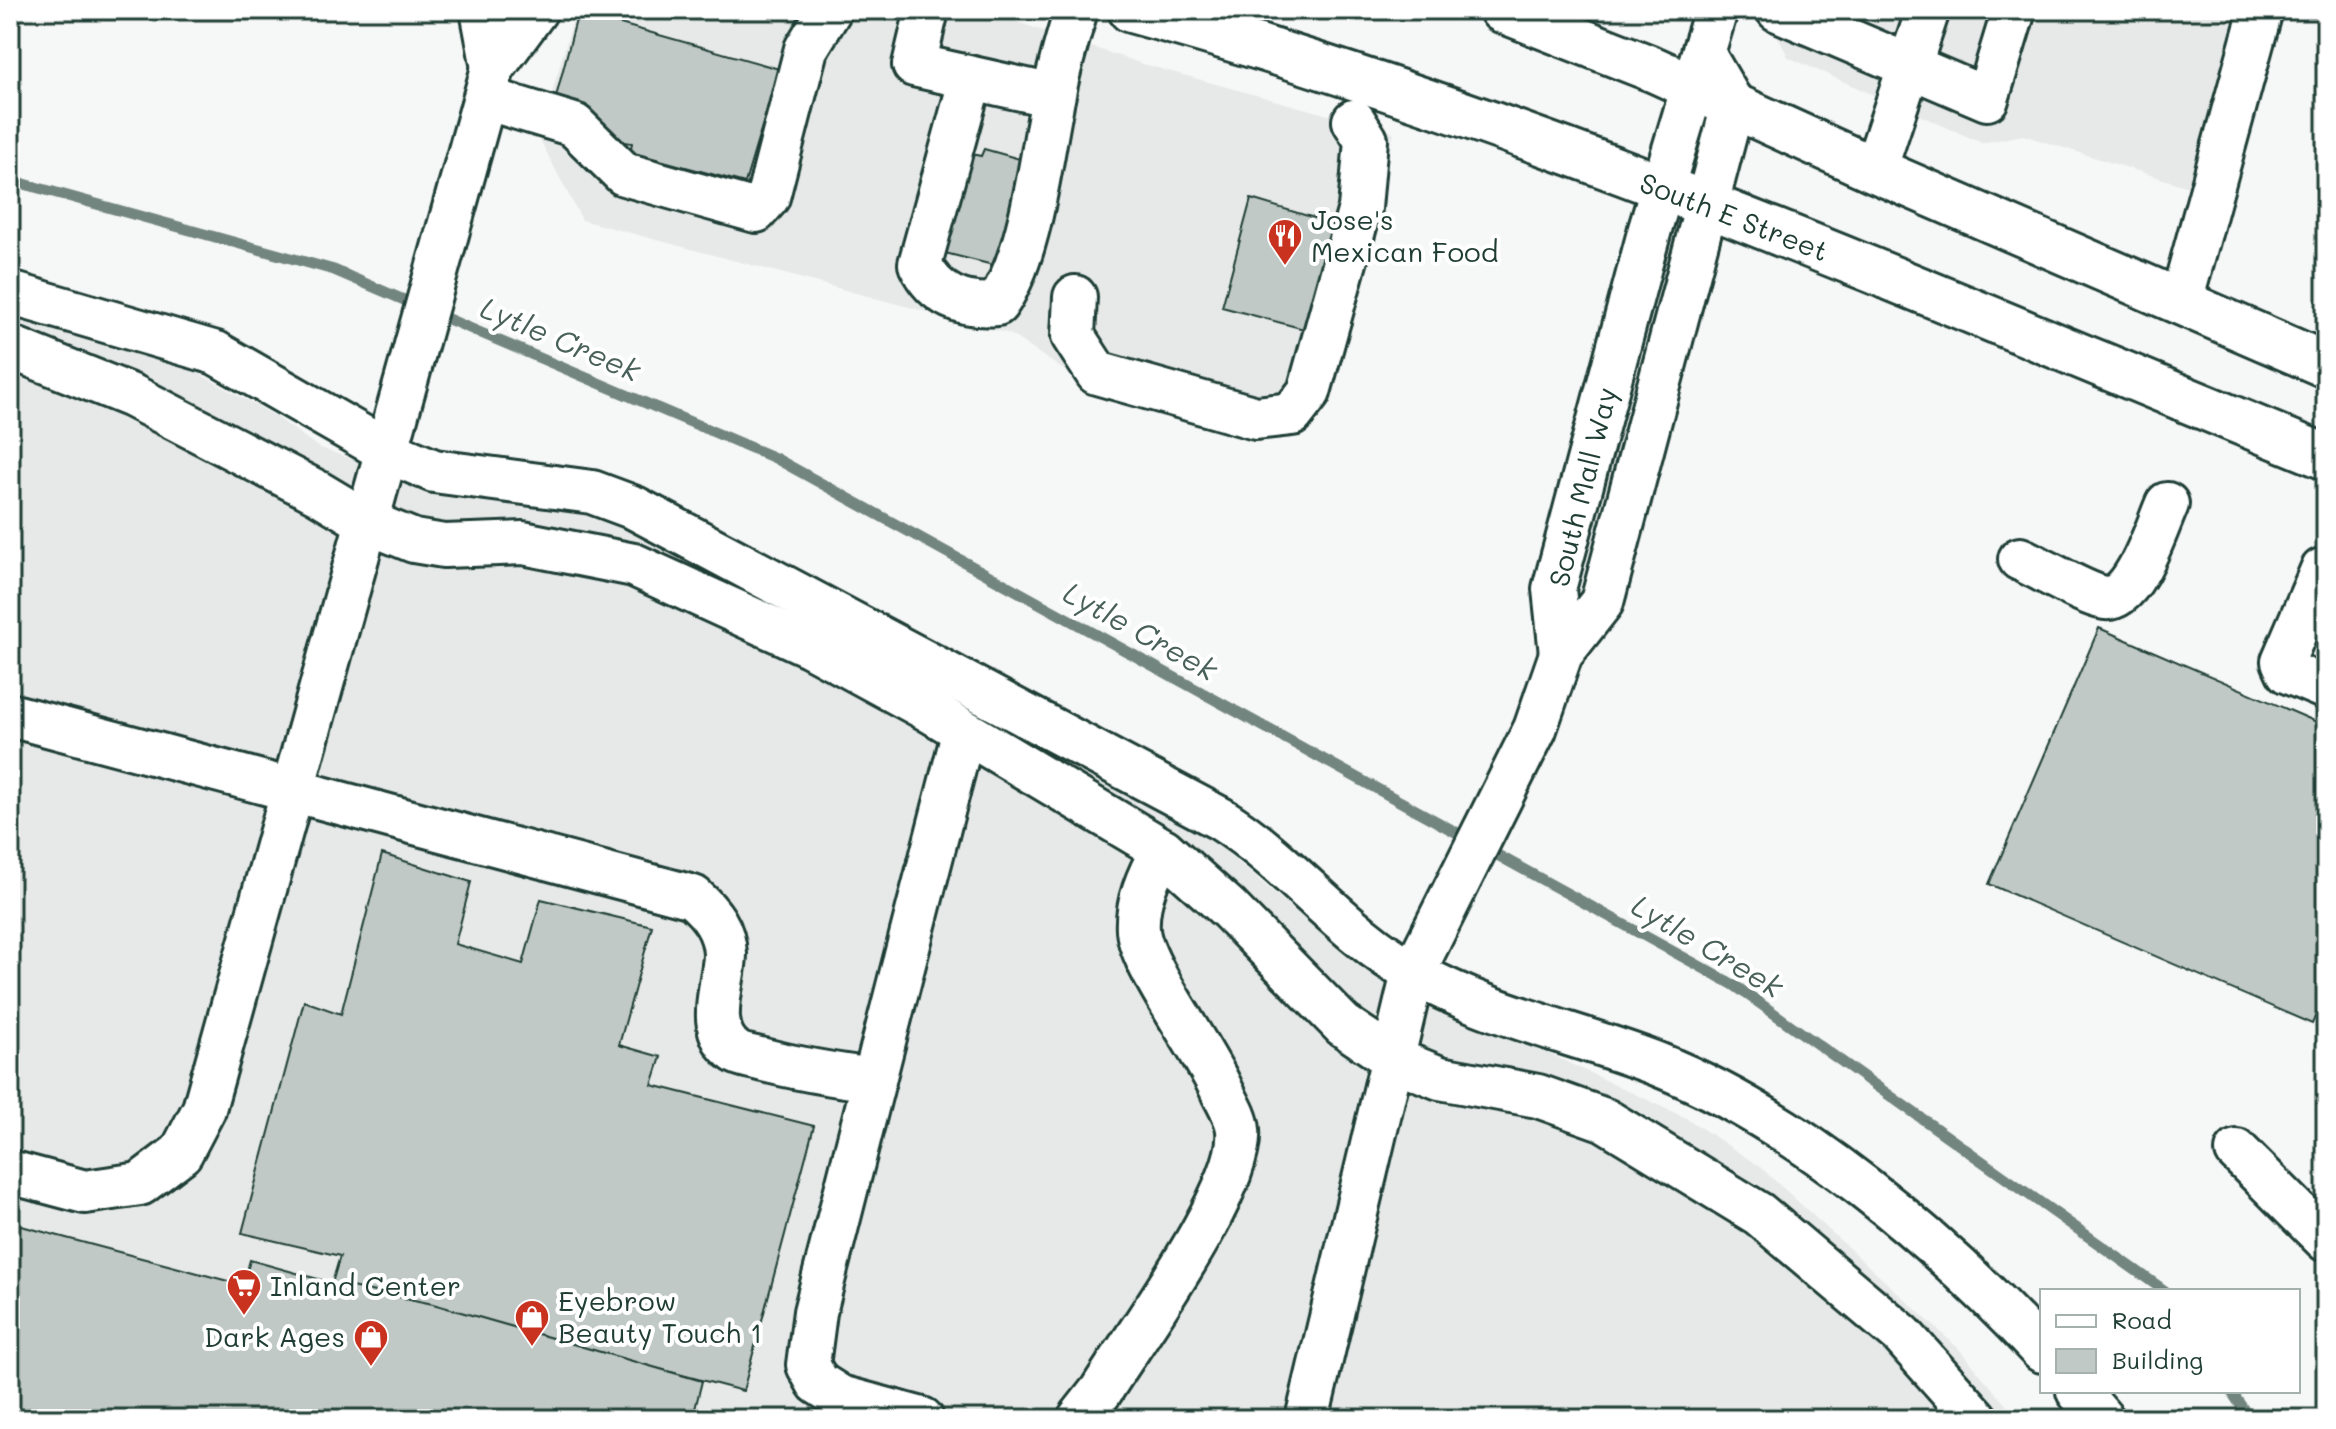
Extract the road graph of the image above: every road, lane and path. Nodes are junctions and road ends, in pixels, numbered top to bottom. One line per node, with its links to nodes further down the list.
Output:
1 (482, 10): 16 (lane)
2 (536, 10): 16 (lane)
3 (830, 10): 16 (lane)
4 (927, 10): 15 (lane)
5 (1076, 10): 17 (lane)
6 (1131, 10): 21 (main road, South E Street)
7 (1502, 10): 14 (main road)
8 (1716, 10): 14 (lane, South Mall Way)
9 (1778, 10): 13 (lane)
10 (1928, 10): 13 (lane)
11 (2014, 10): 13 (lane)
12 (2261, 10): 25 (lane)
13 (1910, 66): 20 (lane)
14 (1699, 72): 18 (main road); 21 (lane, South Mall Way)
15 (971, 78): 17 (lane); 17 (lane)
16 (489, 83): 28 (lane)
17 (1053, 96)
18 (1733, 105): 20 (main road); 22 (lane, South Mall Way)
19 (1354, 121): 24 (lane)
20 (1875, 170): 25 (main road)
21 (1662, 187): 22 (main road, South E Street); 30 (lane, South Mall Way)
22 (1709, 205): 29 (main road, South E Street); 32 (lane, South Mall Way)
23 (10, 293): 28 (lane)
24 (1075, 297)
25 (2181, 302): 27 (main road)
26 (10, 347): 33 (lane)
27 (2326, 365)
28 (390, 439): 33 (lane); 42 (lane)
29 (2326, 457)
30 (1579, 497): 32 (lane); 36 (lane, South Mall Way)
31 (2167, 504): 34 (lane)
32 (1626, 511): 36 (lane, South Mall Way)
33 (367, 522): 39 (lane); 40 (lane)
34 (2020, 559)
35 (2322, 570): 37 (lane)
36 (1561, 654): 42 (lane)
37 (2326, 688)
38 (10, 715): 40 (lane)
39 (963, 734): 41 (lane); 44 (lane)
40 (293, 791): 44 (lane); 46 (lane)
41 (1163, 850): 43 (lane); 51 (lane)
42 (1418, 963): 43 (lane); 48 (lane)
43 (1395, 1060): 52 (lane); 53 (lane)
44 (874, 1080): 50 (lane)
45 (2237, 1151): 47 (lane)
46 (10, 1172)
47 (2326, 1240)
48 (2040, 1349)
49 (2080, 1393): 54 (lane)
50 (922, 1419)
51 (1079, 1419)
52 (1307, 1419)
53 (1977, 1419)
54 (2102, 1419)

